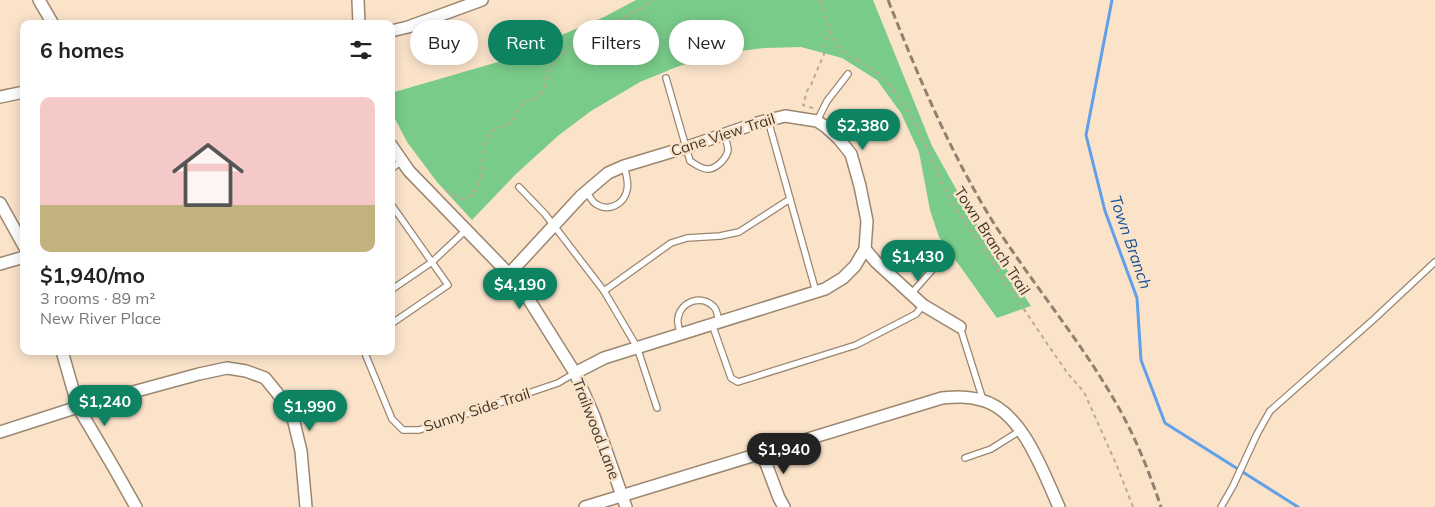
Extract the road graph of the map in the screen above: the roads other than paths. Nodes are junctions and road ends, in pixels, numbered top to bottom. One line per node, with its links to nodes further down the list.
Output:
1 (39, 0): 4 (street)
2 (358, 0): 5 (street)
3 (482, 0): 6 (street)
4 (51, 20)
5 (359, 20)
6 (395, 30)
7 (848, 74): 11 (lane)
8 (666, 78): 14 (lane)
9 (20, 93): 10 (street)
10 (0, 96)
11 (819, 116): 12 (street, Cane View Trail); 27 (street)
12 (768, 120): 13 (street, Cane View Trail); 21 (lane)
13 (724, 134): 14 (street, Cane View Trail); 14 (lane)
14 (687, 147): 18 (street, Cane View Trail)
15 (395, 151): 16 (street, Trailwood Lane)
16 (402, 161): 17 (lane); 25 (street, Trailwood Lane)
17 (395, 166)
18 (624, 166): 20 (street, Cane View Trail); 20 (lane)
19 (519, 187): 24 (lane)
20 (586, 191): 24 (street, Cane View Trail)
21 (790, 199): 35 (lane); 36 (lane)
22 (0, 203): 26 (street)
23 (395, 210): 30 (lane)
24 (553, 226): 33 (street, Cane View Trail); 35 (lane)
25 (466, 230): 30 (lane); 33 (street, Trailwood Lane)
26 (20, 239)
27 (865, 249): 36 (street); 37 (street)
28 (20, 258): 32 (street)
29 (940, 261): 37 (lane)
30 (432, 262): 34 (lane); 39 (lane)
31 (1435, 262): 60 (lane)
32 (0, 264)
33 (509, 274): 46 (street, Trailwood Lane)
34 (395, 287)
35 (604, 291): 43 (lane)
36 (816, 292): 40 (street)
37 (911, 294): 38 (street)
38 (923, 305): 40 (lane); 41 (street)
39 (395, 321)
40 (715, 323): 42 (street); 42 (lane)
41 (960, 327): 47 (lane)
42 (681, 334): 43 (street)
43 (637, 348): 46 (street); 49 (lane)
44 (63, 355): 48 (street)
45 (366, 355): 46 (lane, Sunny Side Trail)
46 (575, 373): 54 (street, Trailwood Lane)
47 (982, 400): 50 (street); 52 (street)
48 (78, 407): 51 (street); 55 (street); 56 (street)
49 (657, 408)
50 (1021, 430): 53 (lane); 59 (street)
51 (0, 432)
52 (762, 453): 54 (street); 58 (street)
53 (965, 458)
54 (624, 501): 57 (street)
55 (136, 507)
56 (306, 507)
57 (585, 507)
58 (784, 507)
59 (1059, 507)
60 (1222, 507)

